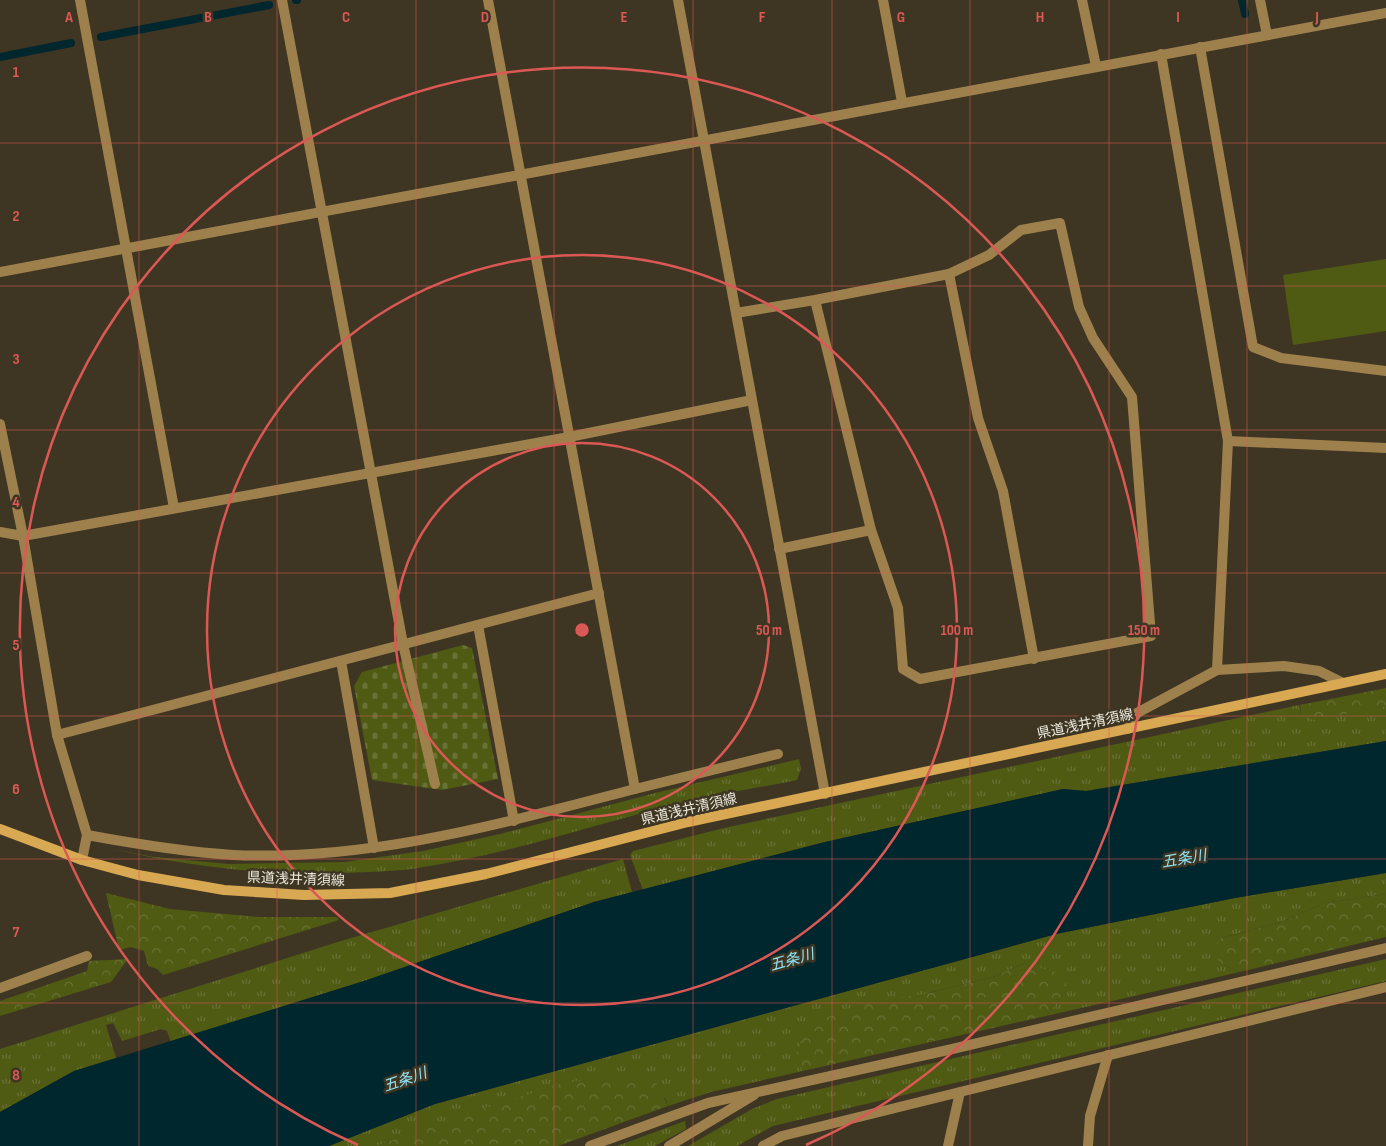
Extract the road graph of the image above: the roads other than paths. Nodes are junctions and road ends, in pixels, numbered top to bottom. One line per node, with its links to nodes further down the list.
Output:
1 (80, 0): 17 (street)
2 (282, 0): 16 (street)
3 (488, 0): 15 (street)
4 (678, 0): 14 (street)
5 (883, 0): 13 (street)
6 (1082, 0): 12 (street)
7 (1260, 0): 9 (street)
8 (1386, 13): 9 (street)
9 (1266, 35): 10 (street)
10 (1200, 47): 11 (street); 22 (street)
11 (1161, 54): 12 (street); 26 (street)
12 (1096, 66): 13 (street)
13 (902, 102): 14 (street)
14 (704, 139): 15 (street); 21 (street)
15 (520, 174): 16 (street); 25 (street)
16 (322, 211): 17 (street); 28 (street)
17 (126, 250): 18 (street); 29 (street)
18 (0, 272)
19 (949, 274): 20 (street); 37 (street); 37 (street)
20 (815, 300): 21 (street); 30 (street)
21 (736, 313): 23 (street)
22 (1386, 371)
23 (752, 400): 25 (street); 33 (street)
24 (0, 424): 32 (street)
25 (569, 437): 28 (street); 34 (street)
26 (1228, 440): 27 (street); 39 (street)
27 (1386, 448)
28 (371, 472): 29 (street); 36 (street)
29 (174, 508): 32 (street)
30 (872, 530): 33 (street); 37 (street)
31 (0, 532): 32 (street)
32 (23, 536): 43 (street)
33 (780, 549): 47 (street)
34 (598, 593): 35 (street); 46 (street)
35 (478, 625): 36 (street); 48 (street)
36 (403, 644): 38 (street); 45 (street)
37 (1034, 659)
38 (340, 661): 43 (street); 51 (street)
39 (1217, 670): 41 (street); 42 (street)
40 (1386, 674): 41 (main road, 県道浅井清須線)
41 (1341, 682): 42 (main road, 県道浅井清須線)
42 (1127, 729): 47 (main road, 県道浅井清須線)
43 (57, 735): 50 (street)
44 (778, 754): 46 (street)
45 (434, 784)
46 (635, 789): 48 (street)
47 (824, 794): 52 (main road, 県道浅井清須線)
48 (514, 821): 51 (street)
49 (0, 829): 52 (main road, 県道浅井清須線)
50 (87, 835): 51 (street); 52 (street)
51 (374, 848)
52 (82, 860)
53 (1386, 948): 58 (street)
54 (87, 956): 56 (street)
55 (1386, 987): 57 (street)
56 (0, 988)
57 (1108, 1055): 59 (street); 64 (street)
58 (760, 1091): 60 (street); 61 (street)
59 (960, 1092): 62 (street); 63 (street)
60 (590, 1146)
61 (670, 1146)
62 (762, 1146)
63 (948, 1146)
64 (1088, 1146)

